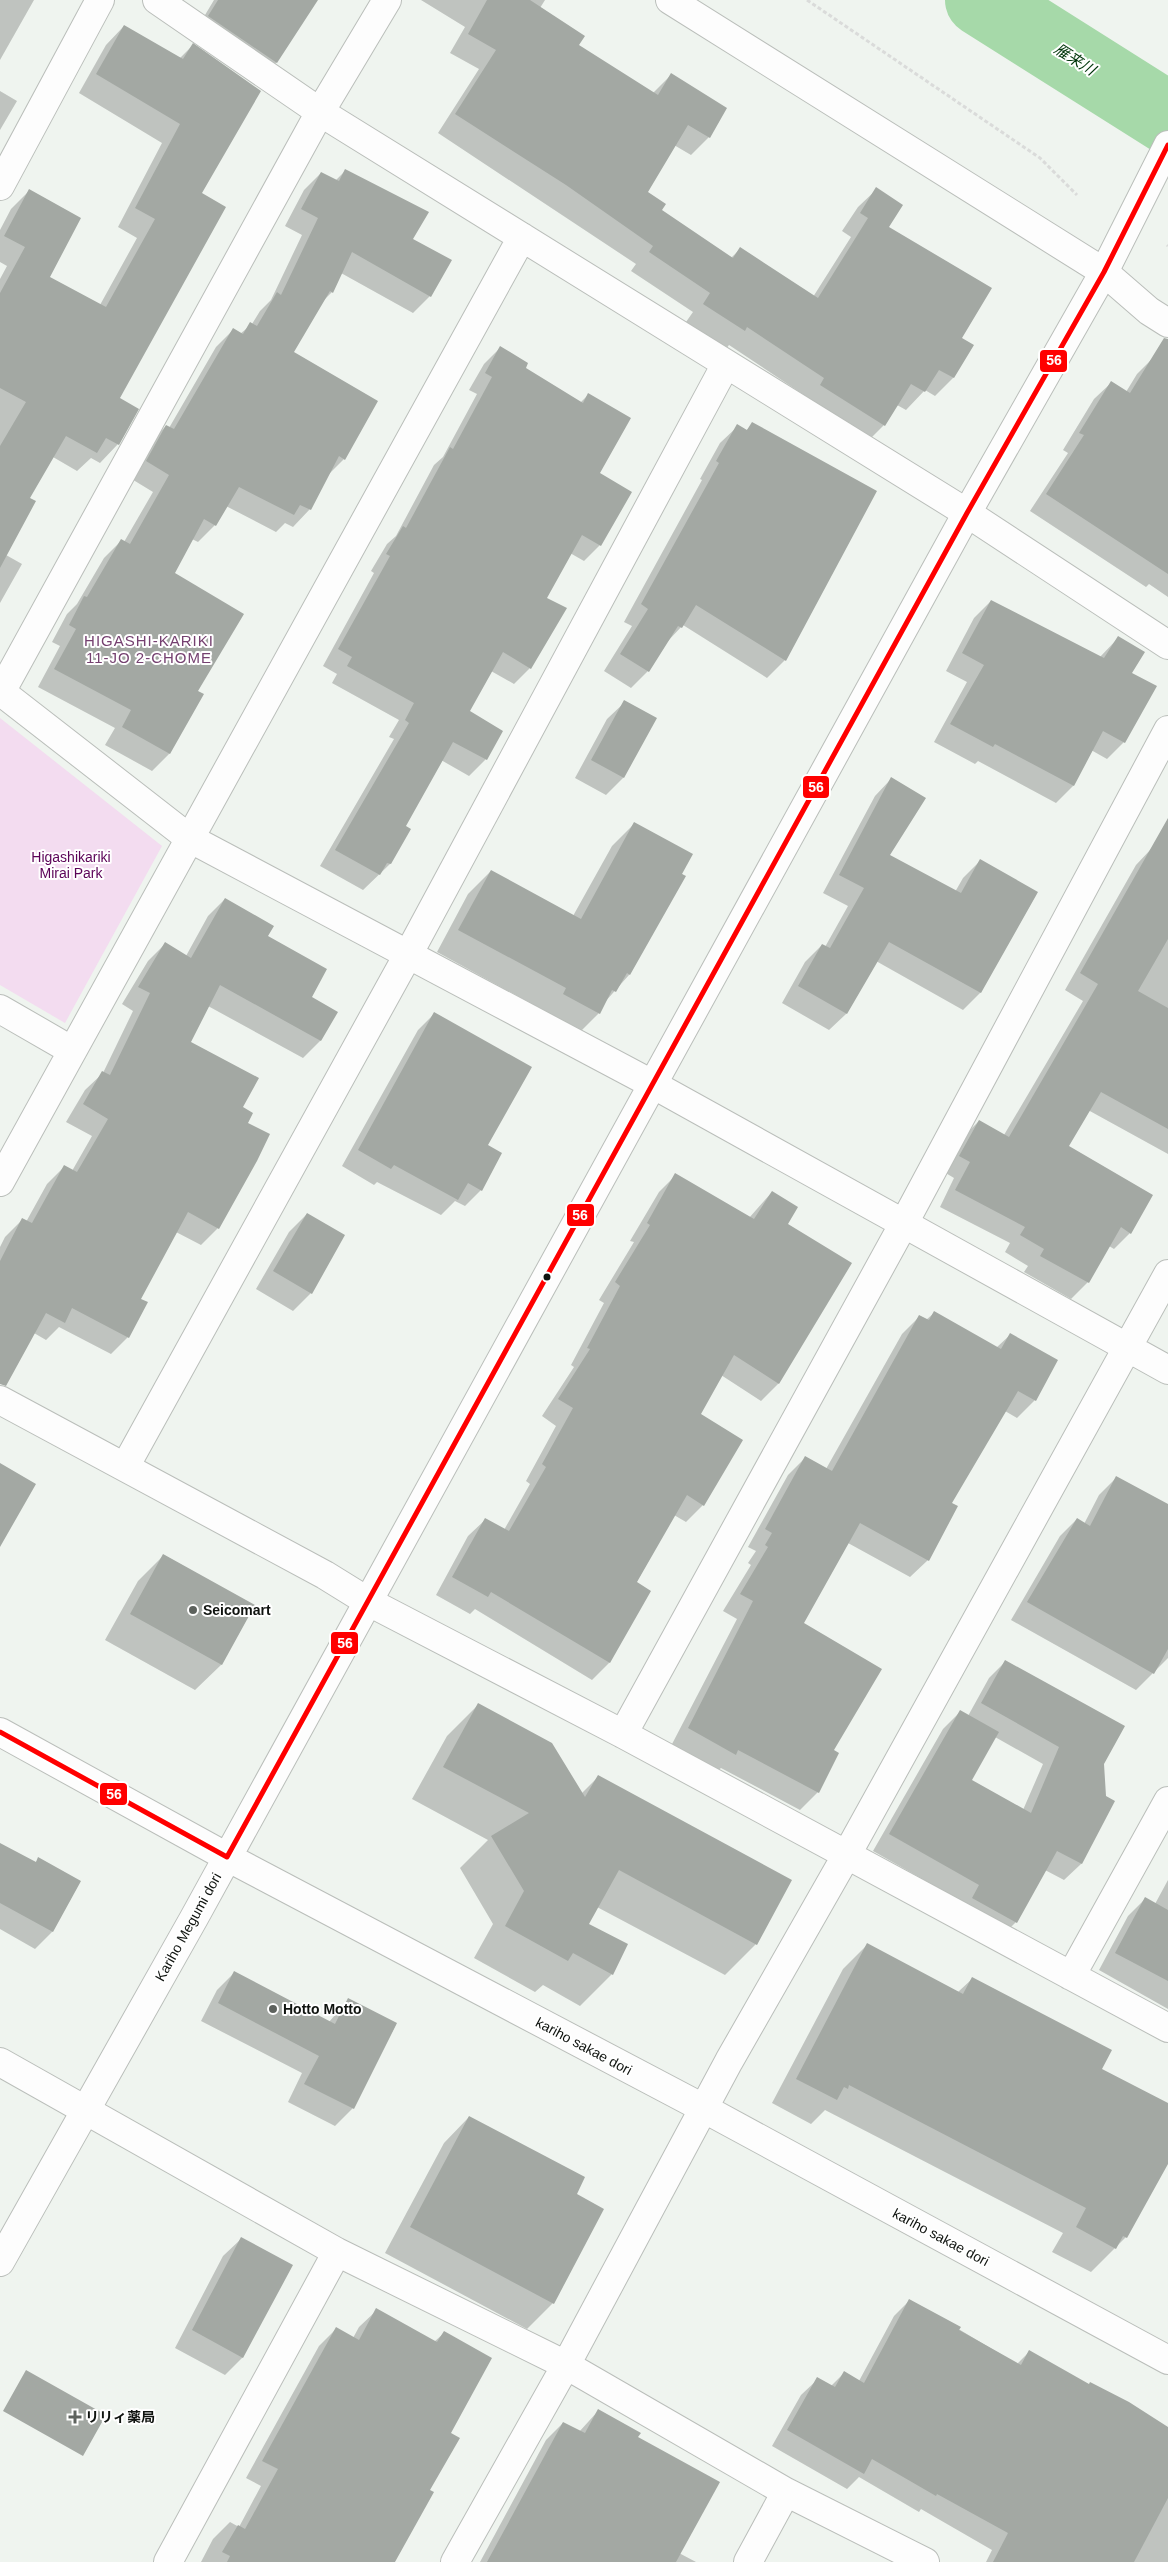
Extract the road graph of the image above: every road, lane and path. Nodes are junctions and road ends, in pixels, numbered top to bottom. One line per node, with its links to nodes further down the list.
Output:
1 (100, 0): 8 (street)
2 (157, 0): 6 (street)
3 (387, 0): 6 (street)
4 (670, 0): 11 (street)
5 (807, 0): 9 (path)
6 (320, 112): 10 (street); 16 (street)
7 (1168, 145): 11 (street, Kariho Megumi dori)
8 (0, 186)
9 (1077, 195)
10 (522, 237): 13 (street); 18 (street)
11 (1104, 272): 12 (street); 14 (street, Kariho Megumi dori)
12 (1168, 323)
13 (726, 364): 14 (street); 19 (street)
14 (967, 514): 15 (street); 22 (street, Kariho Megumi dori)
15 (1168, 645)
16 (1, 691): 18 (street)
17 (1168, 730): 24 (street)
18 (189, 838): 19 (street); 21 (street)
19 (409, 953): 22 (street); 29 (street)
20 (0, 1009): 21 (street)
21 (71, 1050): 23 (street)
22 (654, 1085): 24 (street); 30 (street, Kariho Megumi dori)
23 (0, 1182)
24 (903, 1225): 26 (street); 32 (street)
25 (1168, 1274): 26 (street)
26 (1127, 1347): 27 (street); 34 (street)
27 (1168, 1370)
28 (0, 1400): 29 (street)
29 (125, 1468): 30 (street)
30 (367, 1601): 32 (street); 35 (street, Kariho Megumi dori)
31 (0, 1732): 35 (street, kariho sakae dori)
32 (623, 1734): 34 (street)
33 (1168, 1801): 36 (street)
34 (846, 1856): 36 (street); 39 (street)
35 (227, 1857): 39 (street, kariho sakae dori); 40 (street, Kariho Megumi dori)
36 (1071, 1976): 37 (street)
37 (1168, 2028)
38 (0, 2062): 40 (street)
39 (703, 2108): 43 (street, kariho sakae dori); 44 (street)
40 (86, 2110): 41 (street); 42 (street, Kariho Megumi dori)
41 (337, 2252): 44 (street); 46 (street)
42 (0, 2262)
43 (1168, 2360)
44 (566, 2365): 45 (street); 47 (street)
45 (786, 2492): 48 (street); 49 (street)
46 (168, 2562)
47 (455, 2562)
48 (748, 2562)
49 (925, 2562)

